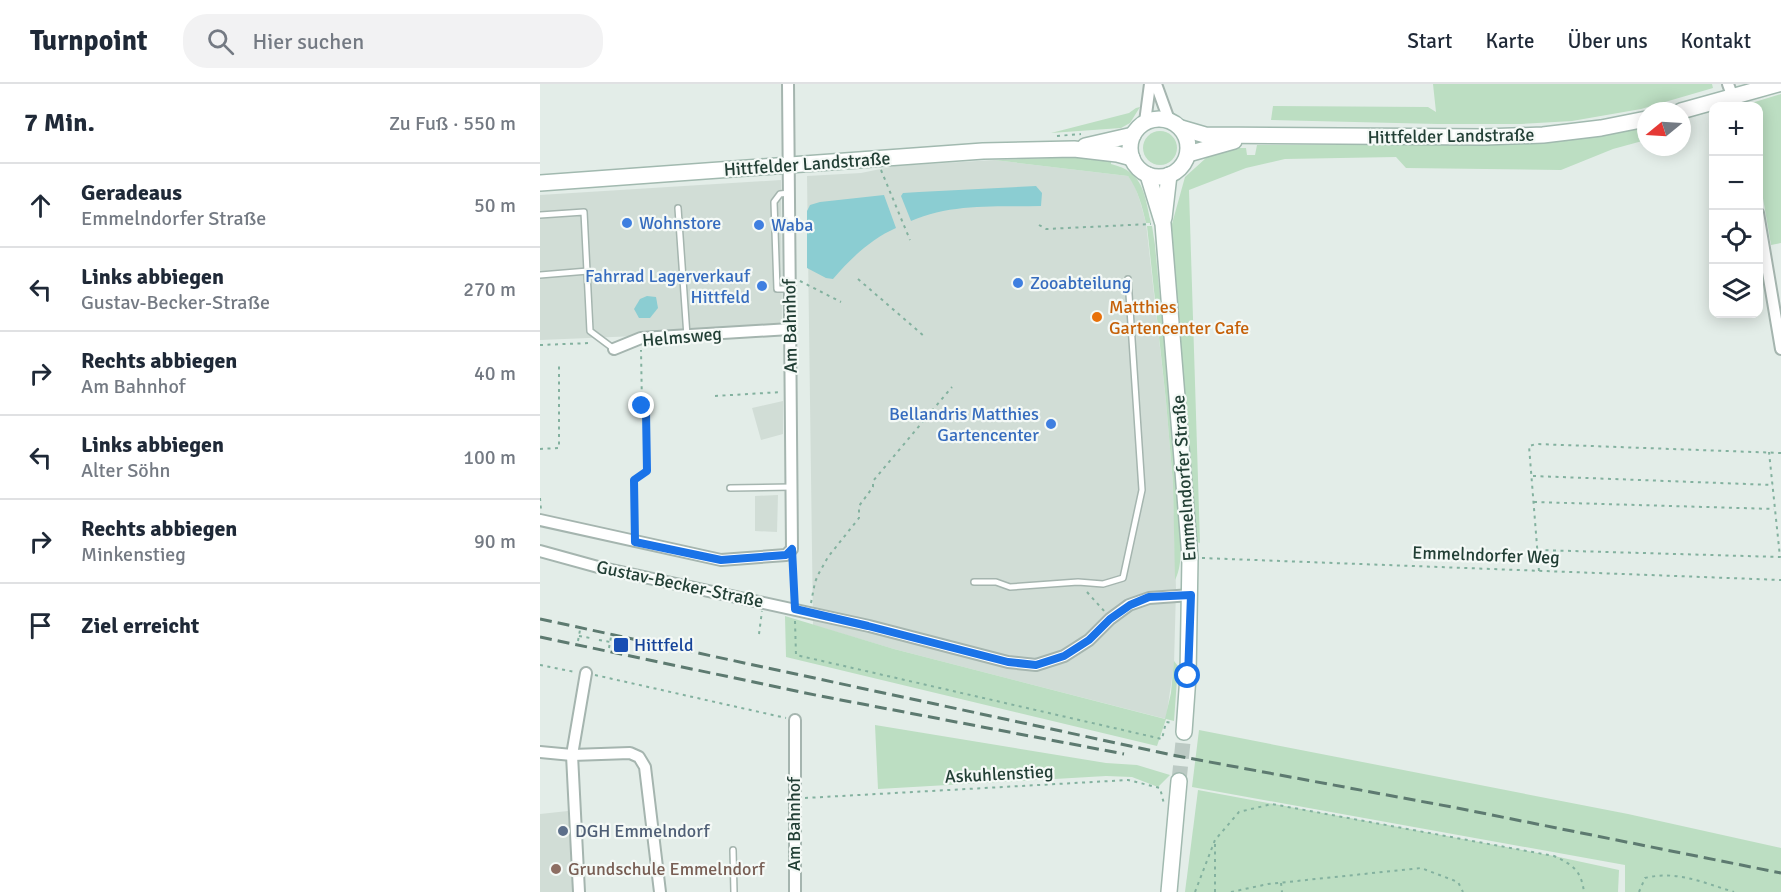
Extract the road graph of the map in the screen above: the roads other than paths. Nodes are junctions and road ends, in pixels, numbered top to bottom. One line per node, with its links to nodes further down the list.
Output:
1 (788, 84): 15 (street, Am Bahnhof)
2 (1150, 84): 8 (street)
3 (1156, 84): 9 (street)
4 (1778, 84): 5 (main road)
5 (1732, 96): 6 (main road)
6 (1691, 108)
7 (1637, 121): 11 (main road, Hittfelder Landstraße)
8 (1145, 122): 9 (main road, Hittfelder Landstraße); 10 (main road)
9 (1175, 124): 11 (main road, Hittfelder Landstraße); 13 (main road)
10 (1133, 135): 12 (main road, Hittfelder Landstraße); 14 (main road)
11 (1255, 136): 13 (main road, Hittfelder Landstraße)
12 (1074, 149): 14 (main road, Hittfelder Landstraße); 15 (main road, Hittfelder Landstraße)
13 (1188, 154): 17 (main road)
14 (1132, 159): 16 (main road)
15 (789, 165): 18 (main road, Hittfelder Landstraße); 19 (street, Am Bahnhof)
16 (1148, 175): 17 (main road); 22 (main road, Emmelndorfer Straße)
17 (1169, 176): 22 (main road, Emmelndorfer Straße)
18 (540, 183)
19 (789, 193): 27 (street, Am Bahnhof); 27 (lane)
20 (678, 208): 29 (lane)
21 (540, 215): 24 (lane)
22 (1163, 224): 37 (main road, Emmelndorfer Straße)
23 (1763, 243): 31 (street)
24 (588, 271): 25 (lane); 30 (lane)
25 (540, 275)
26 (1128, 279): 36 (lane)
27 (790, 289): 28 (street, Am Bahnhof)
28 (790, 329): 29 (street, Helmsweg); 32 (street, Am Bahnhof)
29 (687, 336): 30 (street, Helmsweg)
30 (614, 349)
31 (1781, 349)
32 (792, 487): 33 (lane); 34 (street, Am Bahnhof)
33 (729, 488)
34 (541, 518)
35 (540, 551): 37 (street, Gustav-Becker-Straße)
36 (974, 582)
37 (1191, 595): 40 (main road, Emmelndorfer Straße)
38 (586, 673): 42 (street)
39 (795, 720): 48 (street, Am Bahnhof)
40 (1184, 732)
41 (540, 752): 42 (street)
42 (572, 755): 45 (street); 46 (street)
43 (1179, 781): 49 (main road)
44 (733, 850): 47 (lane)
45 (579, 892)
46 (660, 892)
47 (734, 892)
48 (795, 892)
49 (1169, 892)

